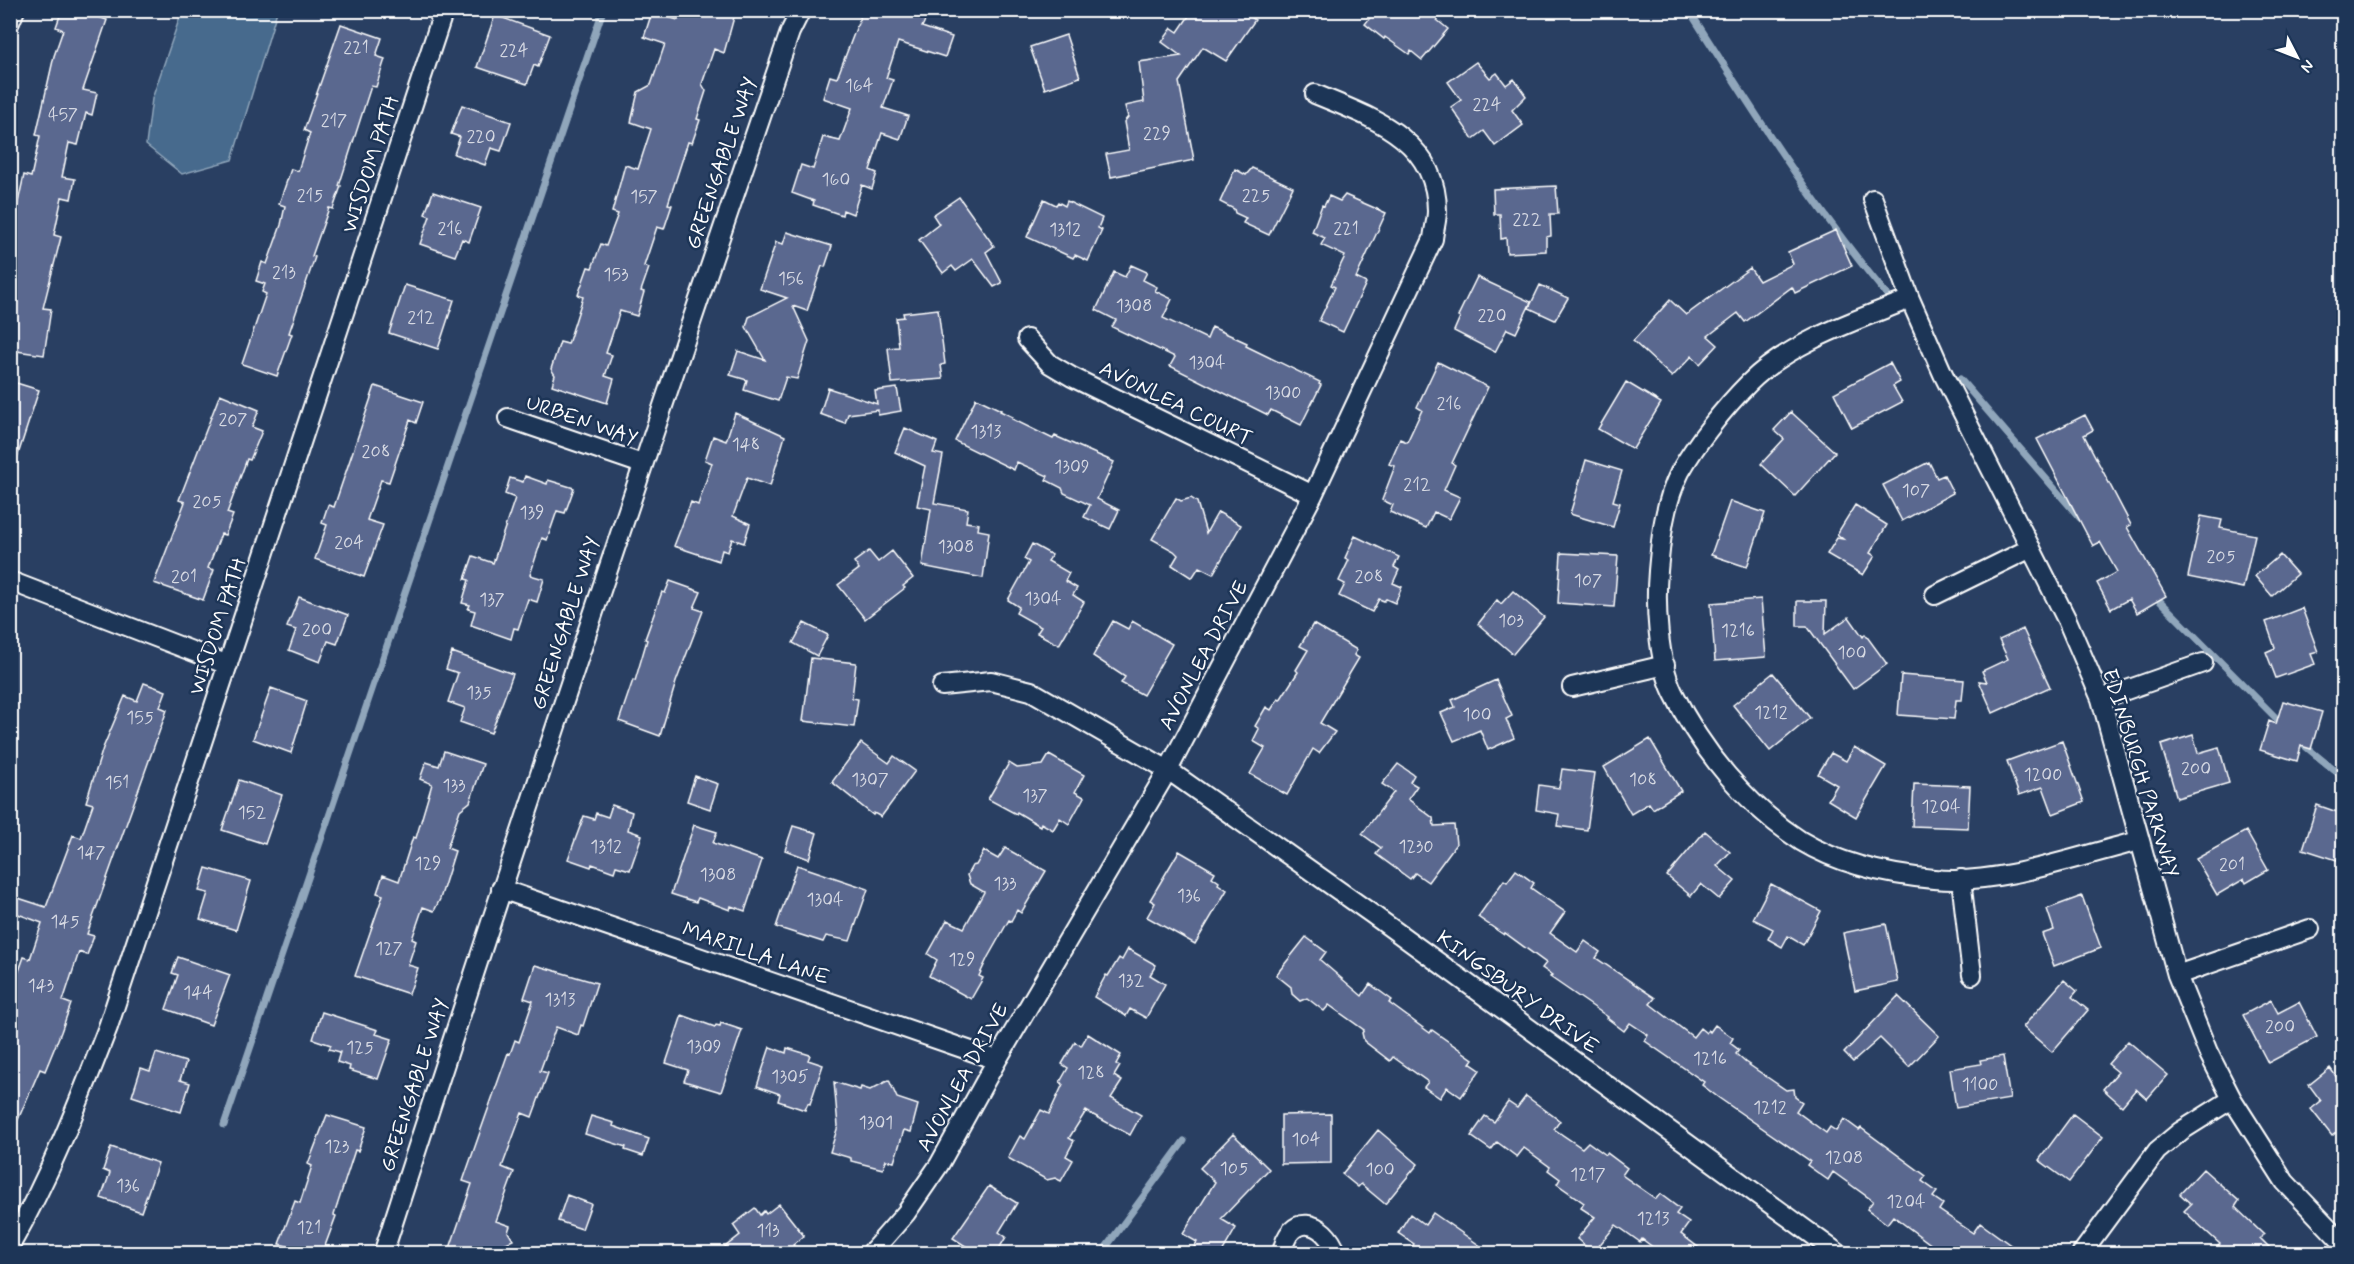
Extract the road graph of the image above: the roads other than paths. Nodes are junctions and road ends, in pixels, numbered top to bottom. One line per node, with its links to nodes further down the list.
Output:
1 (15, 10): 4 (street)
2 (444, 10): 16 (street, WISDOM PATH)
3 (801, 10): 10 (street, GREENGABLE WAY)
4 (10, 22)
5 (1315, 94): 11 (street, AVONLEA DRIVE)
6 (1873, 199): 7 (street, EDINBURGH PARKWAY)
7 (1910, 299): 12 (street, EDINBURGH PARKWAY); 17 (street)
8 (1028, 339): 11 (street, AVONLEA COURT)
9 (508, 418): 10 (street, URBEN WAY)
10 (642, 464): 24 (street, GREENGABLE WAY)
11 (1313, 495): 21 (street, AVONLEA DRIVE)
12 (2031, 548): 14 (street); 20 (street, EDINBURGH PARKWAY)
13 (10, 581): 16 (street)
14 (1935, 595)
15 (2203, 663): 20 (street)
16 (228, 665): 31 (street, WISDOM PATH)
17 (1665, 665): 19 (street); 23 (street)
18 (942, 686): 21 (street, KINGSBURY DRIVE)
19 (1572, 687)
20 (2101, 699): 22 (street, EDINBURGH PARKWAY)
21 (1168, 770): 28 (street, AVONLEA DRIVE); 36 (street, KINGSBURY DRIVE)
22 (2139, 841): 23 (street); 27 (street, EDINBURGH PARKWAY)
23 (1961, 879): 26 (street)
24 (501, 889): 28 (street, MARILLA LANE); 32 (street, GREENGABLE WAY)
25 (2310, 929): 27 (street)
26 (1972, 975)
27 (2177, 975): 29 (street, EDINBURGH PARKWAY)
28 (997, 1059): 33 (street, AVONLEA DRIVE)
29 (2232, 1099): 30 (street, EDINBURGH PARKWAY); 37 (street)
30 (2343, 1244)
31 (10, 1246)
32 (383, 1254)
33 (870, 1254)
34 (1281, 1254): 35 (street)
35 (1337, 1254)
36 (1839, 1254)
37 (2081, 1254)

